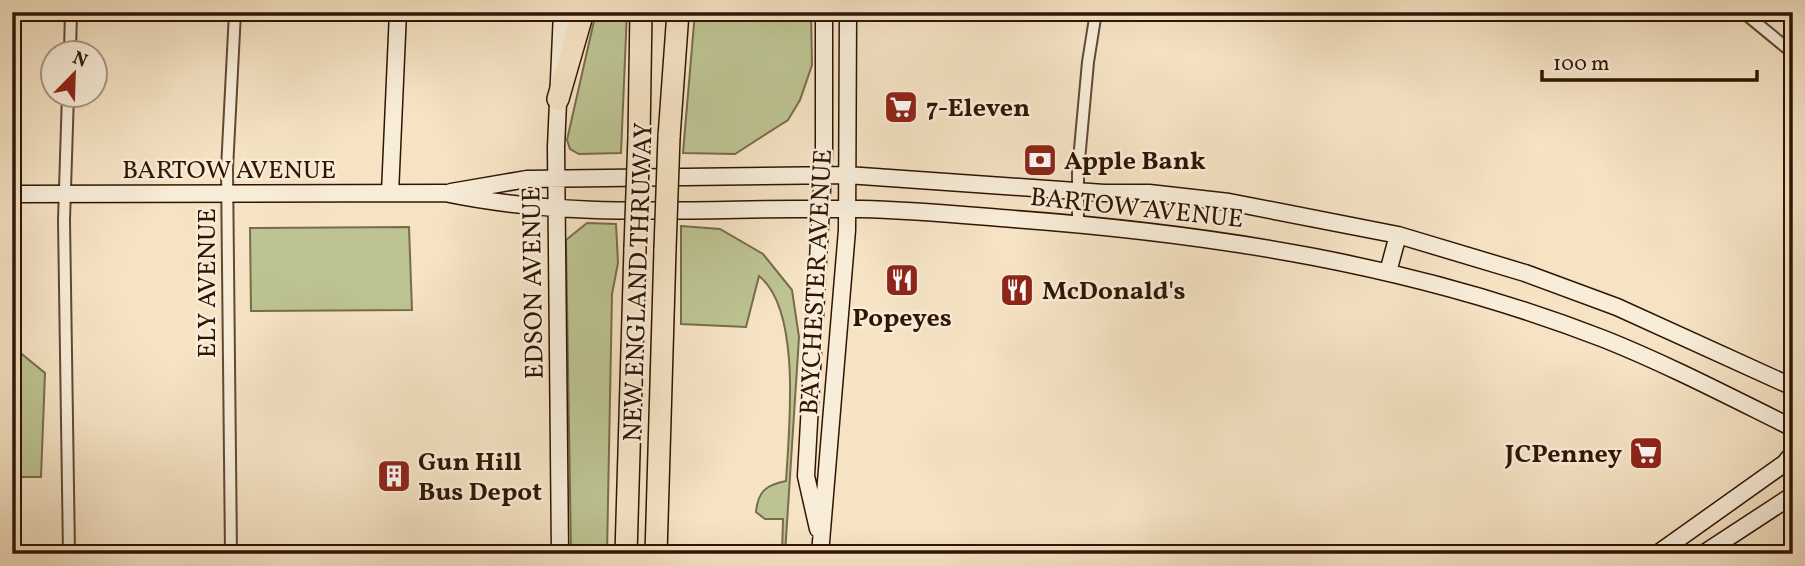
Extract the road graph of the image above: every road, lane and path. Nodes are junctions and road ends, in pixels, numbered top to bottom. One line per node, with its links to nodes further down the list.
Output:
1 (71, 12): 12 (street)
2 (235, 12): 24 (street, ELY AVENUE)
3 (398, 12): 20 (main road)
4 (562, 12): 14 (main road, EDSON AVENUE)
5 (583, 12): 14 (highway)
6 (641, 12): 39 (highway, NEW ENGLAND THRUWAY, bridge)
7 (678, 12): 40 (highway, NEW ENGLAND THRUWAY, bridge)
8 (824, 12): 16 (main road, BAYCHESTER AVENUE)
9 (848, 12): 17 (main road, BAYCHESTER AVENUE)
10 (1097, 12): 19 (street)
11 (1743, 12): 13 (street)
12 (70, 38)
13 (1793, 53)
14 (558, 99): 18 (main road, EDSON AVENUE)
15 (67, 108): 23 (street)
16 (822, 175): 17 (main road, BARTOW AVENUE); 18 (main road, BARTOW AVENUE); 26 (main road, BAYCHESTER AVENUE)
17 (847, 175): 19 (main road, BARTOW AVENUE); 27 (main road, BAYCHESTER AVENUE)
18 (556, 178): 21 (main road, BARTOW AVENUE); 25 (main road, EDSON AVENUE)
19 (1077, 190): 28 (street); 29 (main road, BARTOW AVENUE)
20 (390, 193): 21 (main road, BARTOW AVENUE); 24 (main road, BARTOW AVENUE)
21 (445, 193): 25 (main road, BARTOW AVENUE)
22 (12, 194): 23 (main road, BARTOW AVENUE)
23 (64, 194): 24 (main road, BARTOW AVENUE); 36 (street)
24 (228, 194): 37 (street, ELY AVENUE)
25 (556, 207): 26 (main road, BARTOW AVENUE); 38 (main road, EDSON AVENUE)
26 (821, 209): 27 (main road, BARTOW AVENUE); 35 (main road, BAYCHESTER AVENUE)
27 (847, 209): 28 (main road, BARTOW AVENUE); 35 (main road, BAYCHESTER AVENUE)
28 (1078, 223): 30 (main road, BARTOW AVENUE)
29 (1398, 235): 30 (main road); 31 (main road, BARTOW AVENUE)
30 (1388, 272): 32 (main road, BARTOW AVENUE)
31 (1793, 387)
32 (1793, 428)
33 (1793, 453): 41 (main road)
34 (1793, 495): 42 (main road)
35 (820, 548)
36 (69, 554)
37 (231, 554)
38 (560, 554)
39 (626, 554)
40 (656, 554)
41 (1657, 554)
42 (1703, 554)

